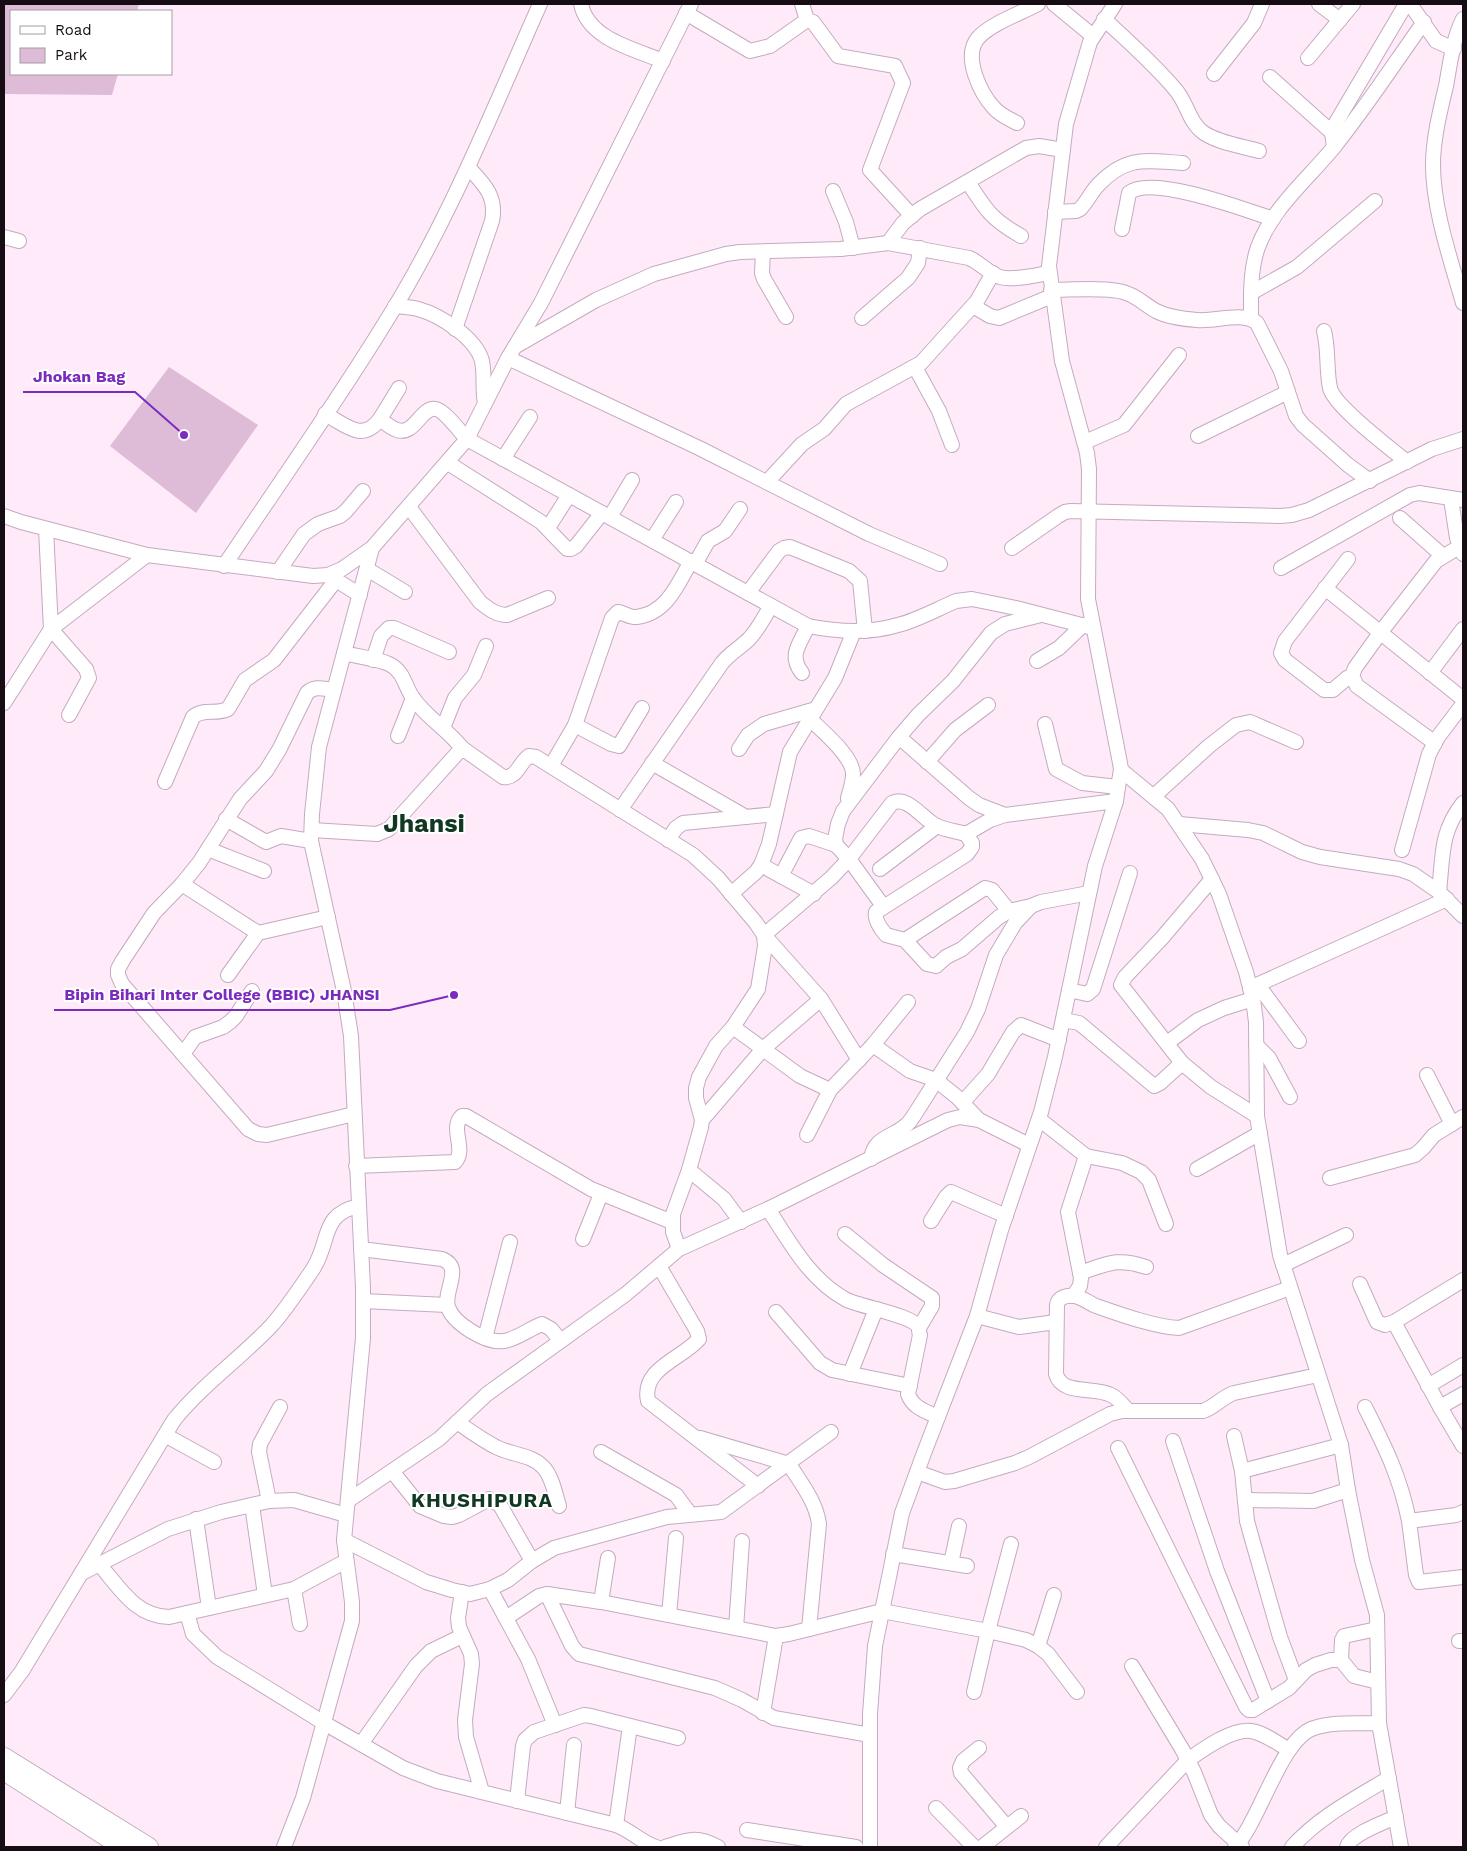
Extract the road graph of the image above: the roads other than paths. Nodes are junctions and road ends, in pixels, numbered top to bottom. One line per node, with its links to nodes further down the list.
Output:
1 (540, 4): 28 (street)
2 (581, 4): 20 (street)
3 (802, 4): 14 (street)
4 (1038, 4): 23 (street)
5 (1054, 4): 17 (street)
6 (1115, 4): 12 (street)
7 (1262, 4): 21 (street)
8 (1319, 4): 15 (street)
9 (1353, 4): 15 (street)
10 (1408, 4): 16 (street); 24 (street)
11 (688, 8): 14 (street); 20 (street)
12 (1104, 19): 17 (street); 26 (street)
13 (1463, 19): 18 (street)
14 (807, 20): 33 (street)
15 (1340, 20): 19 (street)
16 (1424, 22): 18 (street); 24 (street)
17 (1093, 36): 25 (street)
18 (1454, 49): 47 (street)
19 (1308, 58)
20 (663, 61): 55 (street)
21 (1214, 74)
22 (1270, 77): 24 (street)
23 (1017, 123)
24 (1335, 139): 34 (street)
25 (1063, 150): 29 (street); 32 (street)
26 (1259, 151)
27 (1183, 163): 32 (street)
28 (468, 167): 48 (street); 53 (street)
29 (968, 182): 33 (street); 36 (street)
30 (833, 191): 40 (street)
31 (1375, 201): 46 (street)
32 (1055, 212): 43 (street)
33 (912, 216): 39 (street)
34 (1273, 219): 35 (street); 46 (street)
35 (1122, 229)
36 (1021, 236)
37 (4, 238): 38 (street)
38 (19, 241)
39 (888, 243): 40 (street); 41 (street)
40 (853, 248): 42 (street)
41 (920, 248): 44 (street); 51 (street)
42 (763, 252): 50 (street); 55 (street)
43 (1049, 273): 44 (street); 45 (street)
44 (992, 274): 49 (street)
45 (1051, 293): 49 (street); 52 (street); 68 (street)
46 (1251, 293): 52 (street)
47 (1463, 303)
48 (395, 306): 53 (street); 62 (street)
49 (973, 306): 58 (street)
50 (786, 317)
51 (862, 318)
52 (1251, 319): 60 (street)
53 (455, 329): 61 (street)
54 (1324, 331): 71 (street)
55 (516, 346): 57 (street)
56 (1179, 355): 68 (street)
57 (508, 358): 61 (street); 75 (street)
58 (915, 367): 69 (street); 75 (street)
59 (398, 388): 64 (street)
60 (1288, 392): 65 (street); 74 (street)
61 (485, 404): 66 (street)
62 (325, 414): 64 (street); 97 (street)
63 (530, 417): 70 (street)
64 (380, 420): 66 (street)
65 (1198, 436)
66 (467, 439): 70 (street); 72 (street)
67 (1463, 439): 71 (street)
68 (1085, 442): 82 (street)
69 (952, 445)
70 (502, 459): 77 (street)
71 (1407, 462): 74 (street)
72 (448, 463): 80 (street); 86 (street)
73 (632, 480): 83 (street)
74 (1370, 481): 82 (street)
75 (767, 482): 96 (street)
76 (363, 491): 100 (street)
77 (569, 495): 83 (street); 86 (street)
78 (1457, 500): 91 (street); 99 (street)
79 (676, 502): 88 (street)
80 (409, 507): 89 (street); 106 (street)
81 (740, 509): 95 (street)
82 (1088, 511): 90 (street); 110 (street)
83 (606, 515): 86 (street); 88 (street)
84 (4, 516): 87 (street)
85 (1400, 518): 93 (street)
86 (548, 528)
87 (46, 529): 92 (street); 111 (street)
88 (652, 540): 95 (street)
89 (372, 548): 98 (street); 101 (street)
90 (1012, 548)
91 (1461, 550): 93 (street)
92 (147, 555): 97 (street); 111 (street)
93 (1443, 556): 114 (street)
94 (1348, 559): 102 (street)
95 (693, 562): 104 (street); 133 (street)
96 (940, 564)
97 (224, 566): 100 (street)
98 (367, 568): 103 (street); 105 (street)
99 (1281, 568)
100 (278, 572): 101 (street)
101 (332, 578): 105 (street); 145 (street)
102 (1326, 588): 114 (street); 122 (street)
103 (405, 592)
104 (748, 593): 107 (street); 113 (street)
105 (360, 595): 117 (street)
106 (548, 598)
107 (771, 606): 109 (street); 142 (street)
108 (1042, 615): 110 (street); 113 (street); 136 (street)
109 (808, 626): 113 (street); 120 (street)
110 (1088, 626): 119 (street); 144 (street)
111 (51, 629): 126 (street); 130 (street)
112 (1463, 629): 121 (street)
113 (859, 631): 131 (street)
114 (1380, 633): 121 (street); 122 (street)
115 (486, 646): 134 (street)
116 (449, 652): 118 (street)
117 (344, 653): 118 (street); 123 (street)
118 (373, 660): 124 (street)
119 (1037, 661)
120 (802, 673)
121 (1430, 673): 125 (street)
122 (1352, 676): 138 (street)
123 (334, 690): 154 (street); 158 (street)
124 (413, 698): 134 (street); 135 (street)
125 (1463, 699)
126 (4, 703)
127 (1463, 704): 138 (street)
128 (988, 706): 141 (street)
129 (642, 708): 133 (street)
130 (69, 714)
131 (813, 714): 140 (street); 149 (street); 151 (street)
132 (1045, 724): 146 (street)
133 (574, 725): 143 (street)
134 (443, 728): 139 (street)
135 (398, 736)
136 (899, 737): 141 (street); 149 (street)
137 (1296, 742): 147 (street)
138 (1435, 743): 162 (street)
139 (462, 748): 143 (street); 158 (street)
140 (739, 749)
141 (927, 762): 152 (street)
142 (652, 763): 150 (street); 153 (street)
143 (551, 766): 150 (street)
144 (1121, 770): 146 (street); 147 (street)
145 (165, 782)
146 (1117, 794): 152 (street); 171 (street)
147 (1154, 796): 155 (street)
148 (1463, 802): 174 (street)
149 (847, 803): 160 (street)
150 (620, 810): 159 (street)
151 (776, 814): 153 (street); 164 (street)
152 (1005, 815): 157 (street)
153 (746, 817): 159 (street)
154 (226, 819): 158 (street); 161 (street)
155 (1179, 824): 169 (street); 174 (street)
156 (937, 826): 157 (street); 163 (street); 165 (street)
157 (966, 834): 175 (street)
158 (312, 835): 179 (street)
159 (668, 840): 172 (street)
160 (836, 845): 163 (street); 168 (street)
161 (208, 849): 166 (street); 170 (street)
162 (1402, 850)
163 (849, 859): 173 (street); 175 (street)
164 (761, 865): 168 (street); 172 (street)
165 (880, 869)
166 (264, 871)
167 (1130, 873): 184 (street)
168 (781, 876): 173 (street)
169 (1212, 879): 186 (street); 193 (street)
170 (182, 884): 180 (street); 197 (street)
171 (1089, 893): 176 (street); 184 (street)
172 (731, 894): 181 (street)
173 (814, 894): 181 (street)
174 (1443, 896): 178 (street); 186 (street)
175 (883, 906): 182 (street)
176 (1031, 906): 177 (street); 201 (street)
177 (1009, 911): 182 (street); 182 (street)
178 (1463, 916)
179 (328, 917): 180 (street); 205 (street)
180 (258, 933): 183 (street)
181 (764, 935): 187 (street); 190 (street)
182 (905, 940)
183 (228, 975)
184 (1069, 990): 189 (street)
185 (252, 991): 197 (street)
186 (1254, 991): 192 (street); 193 (street); 195 (street)
187 (821, 999): 196 (street); 198 (street)
188 (908, 1002): 194 (street)
189 (1063, 1020): 191 (street); 199 (street)
190 (733, 1027): 196 (street); 208 (street)
191 (1059, 1040): 204 (street); 207 (street)
192 (1299, 1041)
193 (1167, 1043): 199 (street)
194 (873, 1045): 198 (street); 201 (street)
195 (1256, 1046): 203 (street); 206 (street)
196 (763, 1049): 202 (street); 208 (street)
197 (183, 1054): 205 (street)
198 (859, 1060): 202 (street)
199 (1182, 1063): 206 (street)
200 (1427, 1075): 210 (street)
201 (936, 1080): 204 (street); 215 (street)
202 (830, 1090): 212 (street)
203 (1290, 1096)
204 (963, 1102): 209 (street)
205 (354, 1114): 216 (street)
206 (1257, 1116): 211 (street)
207 (1039, 1119): 213 (street); 214 (street)
208 (702, 1120): 218 (street)
209 (979, 1120): 213 (street); 215 (street)
210 (1458, 1120): 219 (street)
211 (1260, 1133): 217 (street); 234 (street)
212 (807, 1135)
213 (1029, 1145): 223 (street)
214 (1086, 1156): 227 (street); 237 (street)
215 (871, 1159): 222 (street)
216 (356, 1166): 220 (street); 221 (street)
217 (1197, 1169)
218 (689, 1170): 225 (street); 226 (street)
219 (1330, 1178)
220 (601, 1194): 225 (street); 230 (street)
221 (359, 1206): 233 (street); 265 (street)
222 (768, 1209): 226 (street); 244 (street)
223 (1006, 1216): 224 (street); 246 (street)
224 (931, 1221)
225 (672, 1222): 232 (street)
226 (741, 1222): 232 (street)
227 (1166, 1224)
228 (845, 1234): 249 (street)
229 (1346, 1235): 234 (street)
230 (583, 1239)
231 (510, 1242): 250 (street)
232 (679, 1249): 235 (street)
233 (361, 1250): 242 (street); 243 (street)
234 (1283, 1265): 240 (street)
235 (659, 1266): 251 (street); 266 (street)
236 (1146, 1267): 237 (street)
237 (1080, 1273): 241 (street)
238 (1463, 1280): 248 (street)
239 (1360, 1284): 248 (street)
240 (1290, 1288): 241 (street); 254 (street)
241 (1073, 1296): 247 (street)
242 (363, 1301): 243 (street); 280 (street)
243 (447, 1305): 250 (street)
244 (876, 1309): 249 (street); 253 (street)
245 (776, 1312): 253 (street)
246 (977, 1316): 247 (street); 262 (street)
247 (1056, 1322): 261 (street)
248 (1394, 1322): 256 (street)
249 (919, 1328): 255 (street)
250 (485, 1338): 251 (street)
251 (560, 1340): 263 (street)
252 (1463, 1365): 256 (street)
253 (850, 1374): 255 (street)
254 (1318, 1375): 261 (street); 269 (street)
255 (910, 1386): 262 (street)
256 (1428, 1386): 260 (street)
257 (1463, 1394): 260 (street)
258 (280, 1407): 282 (street)
259 (1365, 1407): 289 (street)
260 (1440, 1407): 270 (street)
261 (1128, 1411): 277 (street)
262 (938, 1417): 277 (street)
263 (457, 1422): 275 (street); 284 (street)
264 (831, 1432): 274 (street)
265 (165, 1435): 273 (street); 302 (street)
266 (692, 1436): 274 (street); 278 (street)
267 (1234, 1436): 276 (street)
268 (1173, 1441): 331 (street)
269 (1341, 1445): 276 (street); 279 (street)
270 (1463, 1446)
271 (1118, 1448): 331 (street)
272 (601, 1452): 286 (street)
273 (214, 1462)
274 (789, 1464): 278 (street); 319 (street)
275 (392, 1471): 280 (street); 298 (street)
276 (1242, 1471): 281 (street)
277 (917, 1472): 295 (street)
278 (758, 1486): 286 (street)
279 (1348, 1490): 281 (street); 318 (street)
280 (349, 1500): 287 (street)
281 (1245, 1500): 326 (street)
282 (269, 1501): 283 (street); 287 (street)
283 (252, 1505): 288 (street); 308 (street)
284 (559, 1506)
285 (1463, 1512): 289 (street)
286 (690, 1514): 298 (street)
287 (346, 1515): 292 (street)
288 (196, 1519): 300 (street); 311 (street)
289 (1409, 1521): 303 (street)
290 (959, 1526): 299 (street)
291 (676, 1538): 314 (street)
292 (344, 1540): 297 (street); 306 (street)
293 (742, 1541): 317 (street)
294 (1011, 1544): 320 (street)
295 (893, 1554): 299 (street); 312 (street)
296 (608, 1558): 310 (street)
297 (346, 1561): 304 (street); 333 (street)
298 (532, 1561): 305 (street)
299 (951, 1563): 301 (street)
300 (99, 1564): 302 (street); 313 (street)
301 (967, 1566)
302 (81, 1573): 330 (street)
303 (1463, 1577)
304 (294, 1589): 308 (street); 316 (street)
305 (490, 1589): 306 (street); 315 (street)
306 (462, 1592): 321 (street)
307 (547, 1594): 310 (street); 315 (street); 332 (street)
308 (265, 1595): 311 (street)
309 (1054, 1595): 323 (street)
310 (601, 1602): 314 (street)
311 (209, 1608): 313 (street)
312 (882, 1611): 319 (street); 320 (street); 337 (street)
313 (187, 1613): 333 (street)
314 (669, 1615): 317 (street)
315 (506, 1618): 335 (street)
316 (300, 1624)
317 (736, 1628): 322 (street)
318 (1377, 1629): 324 (street); 327 (street)
319 (809, 1630): 322 (street)
320 (988, 1631): 323 (street); 328 (street)
321 (462, 1636): 339 (street); 347 (street)
322 (776, 1636): 332 (street)
323 (1038, 1646): 329 (street)
324 (1341, 1660): 326 (street); 327 (street)
325 (1132, 1666): 344 (street)
326 (1296, 1680): 331 (street)
327 (1378, 1682): 334 (street)
328 (974, 1692)
329 (1077, 1692)
330 (4, 1695)
331 (1268, 1701)
332 (763, 1713): 337 (street)
333 (324, 1723): 339 (street); 360 (street)
334 (1379, 1723): 342 (street); 346 (street)
335 (555, 1725): 336 (street); 348 (street)
336 (630, 1726): 338 (street); 353 (street)
337 (870, 1735): 365 (street)
338 (678, 1738)
339 (361, 1744): 347 (street)
340 (574, 1745): 350 (street)
341 (978, 1748): 354 (street)
342 (1289, 1750): 344 (street); 356 (street)
343 (4, 1757): 359 (main road)
344 (1188, 1760): 356 (street); 368 (street)
345 (4, 1771): 358 (main road)
346 (1389, 1778): 352 (street); 357 (street)
347 (482, 1792): 348 (street)
348 (517, 1801): 350 (street)
349 (936, 1808): 366 (street)
350 (566, 1813): 353 (street)
351 (1021, 1816): 354 (street)
352 (1396, 1817): 369 (street); 370 (street)
353 (616, 1825): 361 (street)
354 (1007, 1827): 367 (street)
355 (747, 1830): 364 (street)
356 (1238, 1846)
357 (1297, 1846)
358 (122, 1847)
359 (149, 1847)
360 (284, 1847)
361 (656, 1847)
362 (665, 1847): 363 (street)
363 (718, 1847)
364 (856, 1847)
365 (870, 1847)
366 (974, 1847)
367 (982, 1847)
368 (1106, 1847)
369 (1347, 1847)
370 (1401, 1847)

